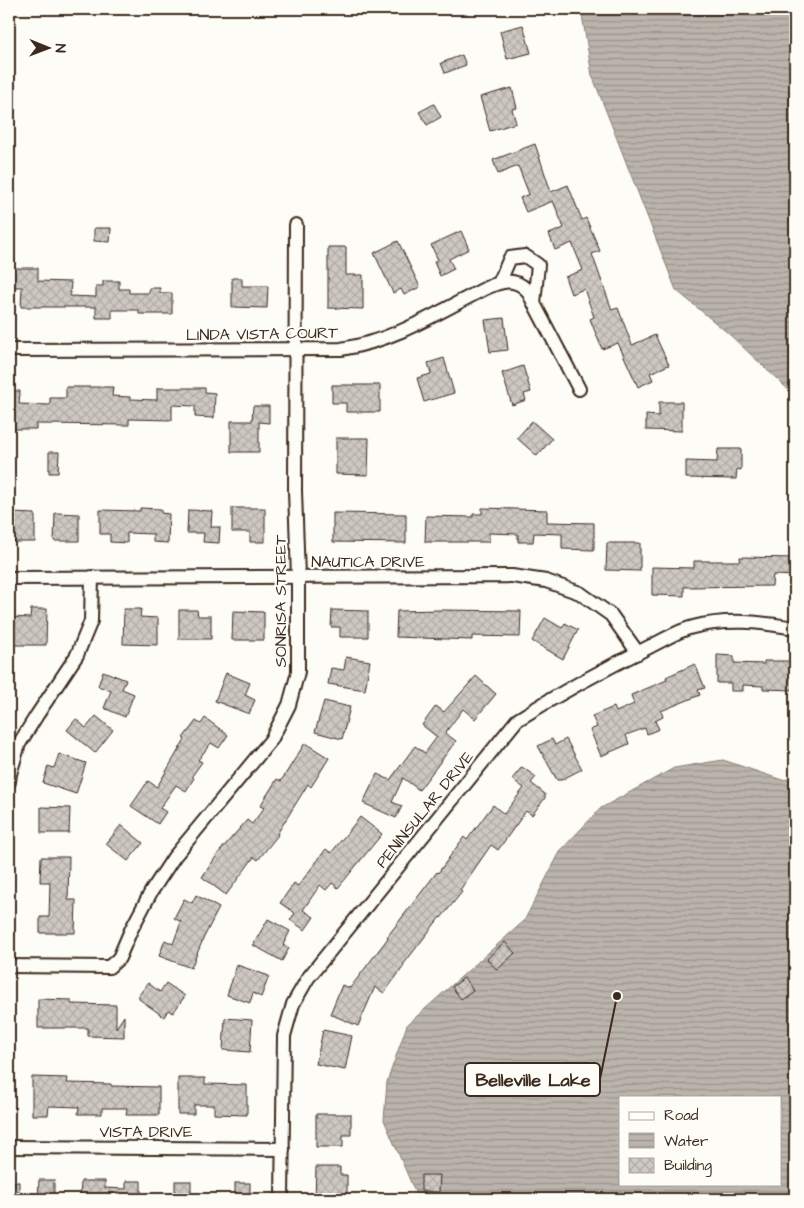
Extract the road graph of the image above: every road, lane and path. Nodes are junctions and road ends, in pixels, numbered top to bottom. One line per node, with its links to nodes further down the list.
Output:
1 (296, 225): 5 (street, SONRISA STREET)
2 (500, 281): 3 (street); 3 (street); 5 (street, LINDA VISTA COURT)
3 (534, 303): 6 (street)
4 (9, 350): 5 (street, LINDA VISTA COURT)
5 (296, 350): 8 (street, SONRISA STREET)
6 (579, 389)
7 (92, 577): 8 (street, NAUTICA DRIVE); 9 (street, NAUTICA DRIVE); 12 (street)
8 (298, 577): 11 (street, NAUTICA DRIVE); 13 (street, SONRISA STREET)
9 (9, 578)
10 (795, 628): 11 (street, PENINSULAR DRIVE)
11 (638, 652): 15 (street, PENINSULAR DRIVE)
12 (9, 782)
13 (9, 966)
14 (9, 1147): 15 (street, VISTA DRIVE)
15 (283, 1149): 16 (street, PENINSULAR DRIVE)
16 (282, 1199)

